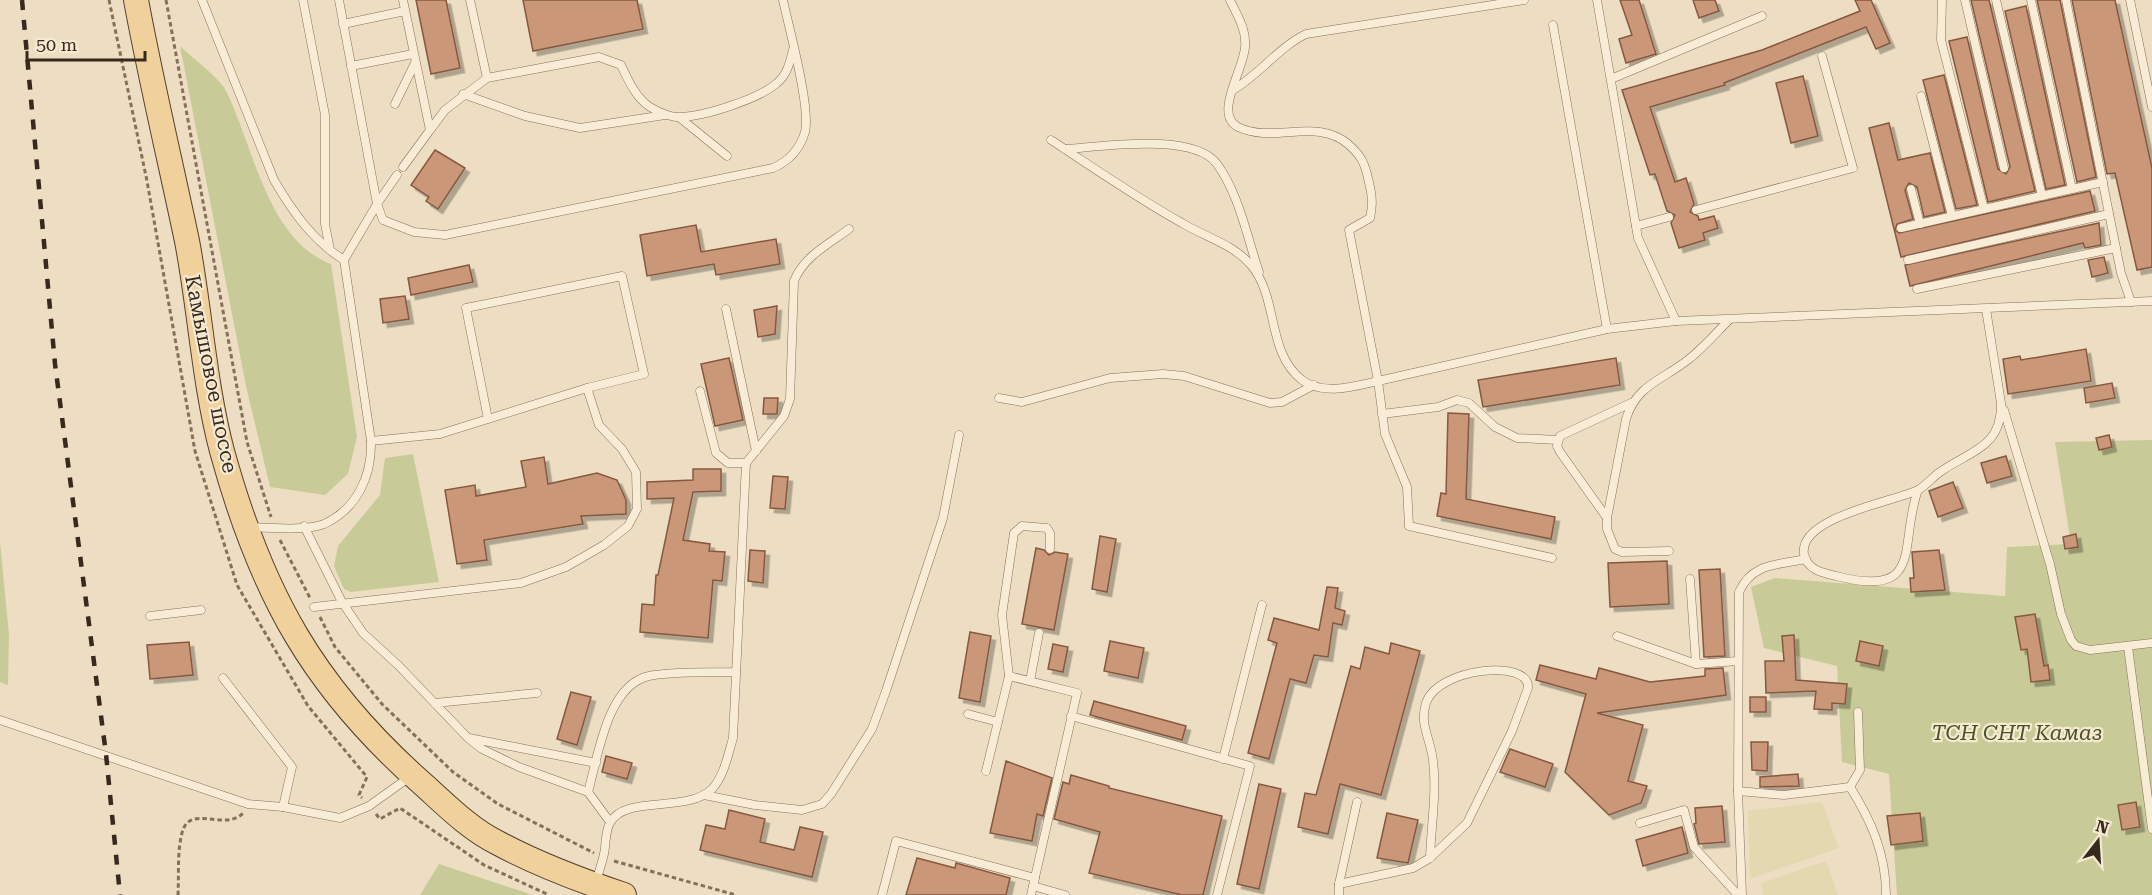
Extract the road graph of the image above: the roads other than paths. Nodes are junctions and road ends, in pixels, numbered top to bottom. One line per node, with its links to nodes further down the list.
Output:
1 (136, 0): 85 (main road, Камышовое шоссе)
2 (202, 0): 57 (lane)
3 (303, 0): 57 (lane)
4 (339, 0): 19 (lane)
5 (403, 0): 17 (lane)
6 (470, 0): 26 (lane)
7 (783, 0): 21 (lane)
8 (1230, 0): 28 (lane)
9 (1524, 0): 28 (lane)
10 (1597, 0): 27 (lane)
11 (1942, 0): 47 (lane)
12 (1965, 0): 40 (lane)
13 (1996, 0): 45 (lane)
14 (2031, 0): 44 (lane)
15 (2066, 0): 42 (lane)
16 (2130, 0): 32 (lane)
17 (405, 11): 19 (lane); 22 (lane)
18 (1762, 16): 27 (lane)
19 (343, 24): 25 (lane)
20 (1553, 25): 68 (lane)
21 (794, 49): 34 (lane); 46 (lane)
22 (413, 54): 24 (lane); 25 (lane)
23 (1822, 56): 48 (lane)
24 (415, 63): 31 (lane); 35 (lane)
25 (351, 66): 46 (lane)
26 (487, 78): 29 (lane); 33 (lane)
27 (1611, 80): 53 (lane)
28 (1233, 90): 69 (lane)
29 (463, 94): 33 (lane); 35 (lane)
30 (1921, 96): 50 (lane)
31 (395, 104)
32 (2152, 107)
33 (666, 114): 34 (lane)
34 (680, 118): 38 (lane)
35 (430, 129): 39 (lane)
36 (1051, 140): 37 (lane)
37 (1064, 149): 60 (lane); 60 (lane)
38 (727, 156)
39 (403, 167)
40 (2004, 168)
41 (397, 175): 46 (lane)
42 (2103, 182): 44 (lane); 49 (lane)
43 (1911, 189): 52 (lane)
44 (2072, 189): 45 (lane)
45 (2042, 196): 47 (lane)
46 (377, 204): 58 (lane)
47 (1984, 209): 50 (lane)
48 (1696, 210)
49 (2109, 214): 56 (lane); 59 (lane)
50 (1952, 216): 52 (lane)
51 (1669, 217): 53 (lane)
52 (1920, 224): 54 (lane)
53 (1636, 226): 67 (lane)
54 (1900, 228)
55 (849, 229): 81 (lane)
56 (2116, 248): 61 (lane); 63 (lane)
57 (331, 252): 58 (lane)
58 (344, 260): 80 (lane)
59 (1908, 260)
60 (1263, 281): 70 (lane)
61 (1917, 289)
62 (2152, 301): 63 (lane)
63 (2131, 302): 65 (lane)
64 (726, 309): 81 (lane)
65 (1986, 309): 66 (lane); 75 (lane)
66 (1729, 320): 67 (lane); 74 (lane)
67 (1676, 321): 68 (lane)
68 (1607, 329): 69 (lane)
69 (1378, 381): 70 (lane); 76 (lane)
70 (1314, 385): 73 (lane)
71 (587, 388): 77 (lane); 77 (lane); 92 (lane)
72 (700, 391): 82 (lane)
73 (999, 398)
74 (1631, 403): 79 (lane); 84 (lane)
75 (2001, 403): 83 (lane); 100 (lane)
76 (1382, 414): 79 (lane); 89 (lane)
77 (488, 419): 80 (lane)
78 (959, 435): 122 (lane)
79 (1558, 440): 84 (lane)
80 (371, 441): 86 (lane)
81 (756, 451): 82 (lane)
82 (746, 463): 103 (lane)
83 (1918, 490): 90 (lane); 90 (lane)
84 (1607, 518): 88 (lane)
85 (246, 526): 86 (lane); 118 (main road, Камышовое шоссе)
86 (304, 526): 92 (lane)
87 (1050, 549): 104 (lane)
88 (1669, 551)
89 (1552, 558)
90 (1806, 559): 101 (lane)
91 (1690, 579): 102 (lane)
92 (342, 602): 94 (lane); 108 (lane)
93 (1262, 605): 115 (lane)
94 (314, 607)
95 (201, 610): 96 (lane)
96 (150, 616)
97 (1039, 633): 106 (lane)
98 (1617, 636): 102 (lane)
99 (2152, 643): 100 (lane)
100 (2128, 647): 127 (lane)
101 (1738, 661): 102 (lane); 120 (lane)
102 (1696, 664)
103 (736, 672): 116 (lane); 122 (lane)
104 (1010, 676): 106 (lane); 113 (lane)
105 (223, 678): 124 (lane)
106 (1030, 681): 111 (lane)
107 (537, 693): 108 (lane)
108 (435, 703): 114 (lane)
109 (1858, 712): 119 (lane)
110 (968, 714): 113 (lane)
111 (1071, 716): 115 (lane); 129 (lane)
112 (0, 720): 124 (lane)
113 (998, 722): 117 (lane)
114 (468, 738): 116 (lane); 121 (lane)
115 (1223, 759): 136 (lane)
116 (596, 763): 121 (lane)
117 (986, 771)
118 (412, 775): 124 (lane); 131 (main road, Камышовое шоссе)
119 (1850, 787): 120 (lane); 140 (lane)
120 (1738, 791): 139 (lane)
121 (588, 792): 125 (lane)
122 (704, 795): 125 (lane)
123 (1357, 802): 130 (lane)
124 (283, 807)
125 (609, 822): 131 (lane)
126 (1640, 823): 138 (lane)
127 (2152, 829)
128 (1430, 858): 128 (lane); 130 (lane)
129 (1034, 882): 133 (lane); 134 (lane); 135 (lane)
130 (1339, 884): 137 (lane)
131 (595, 885): 132 (main road, Камышовое шоссе)
132 (624, 895)
133 (882, 895)
134 (1031, 895)
135 (1065, 895)
136 (1217, 895)
137 (1339, 895)
138 (1737, 895)
139 (1742, 895)
140 (1886, 895)

